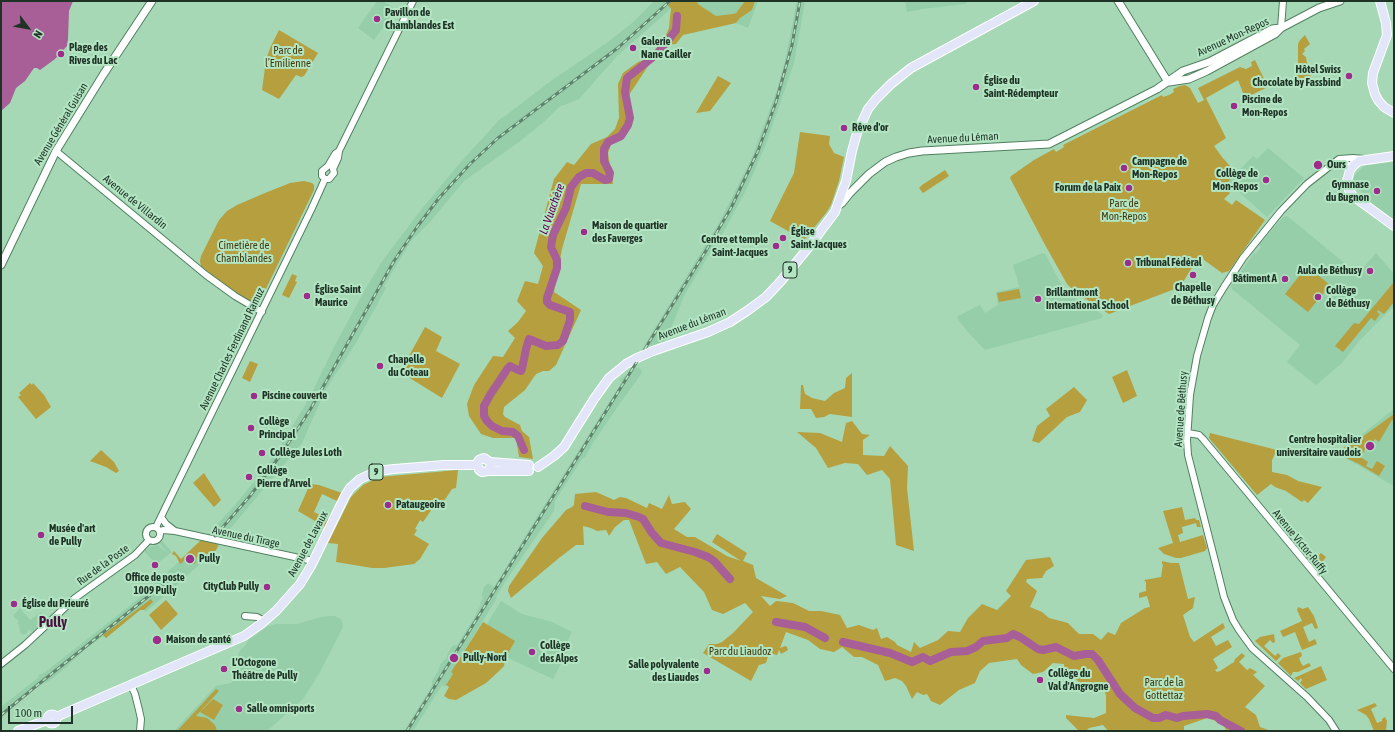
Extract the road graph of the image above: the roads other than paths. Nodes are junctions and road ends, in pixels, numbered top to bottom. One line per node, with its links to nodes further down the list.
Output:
1 (152, 1): 12 (main road, Avenue Général Guisan)
2 (413, 1): 16 (street)
3 (1034, 1): 19 (main road, 9)
4 (1118, 1): 9 (main road)
5 (1283, 1): 8 (street)
6 (1340, 1): 8 (main road, Avenue Mon-Repos)
7 (1380, 1): 10 (main road)
8 (1281, 28): 9 (main road, Avenue Mon-Repos)
9 (1168, 82): 11 (main road, Avenue Mon-Repos)
10 (1394, 113)
11 (1039, 145): 20 (main road, Avenue du Léman)
12 (56, 151): 22 (main road, Avenue Général Guisan); 23 (street, Avenue de Villardin)
13 (1394, 156): 14 (main road)
14 (1367, 160): 15 (street); 17 (main road)
15 (1336, 162): 17 (street); 24 (street, Avenue de Béthusy)
16 (331, 167): 18 (street); 18 (street)
17 (1350, 169): 21 (main road)
18 (325, 179): 23 (street, Avenue Charles Ferdinand Ramuz)
19 (846, 184): 20 (main road, 9); 20 (main road)
20 (848, 192): 27 (main road, Avenue du Léman / 9, bridge)
21 (1394, 226)
22 (1, 265)
23 (262, 312): 29 (street, Avenue Charles Ferdinand Ramuz)
24 (1188, 433): 39 (street, Avenue Victor-Ruffy); 43 (street, Avenue de Béthusy)
25 (490, 462): 26 (main road); 27 (main road); 28 (main road)
26 (477, 465): 28 (main road); 33 (main road, Avenue de Lavaux / 9)
27 (529, 468): 28 (main road)
28 (488, 471)
29 (161, 517): 30 (street, Avenue Charles Ferdinand Ramuz); 31 (street)
30 (158, 529): 31 (street, Avenue du Tirage); 32 (street); 32 (street)
31 (175, 531): 33 (street, Avenue du Tirage)
32 (149, 540): 38 (street, Rue de la Poste)
33 (313, 561): 36 (main road, Avenue de Lavaux / 9)
34 (245, 616): 35 (street)
35 (253, 616): 36 (street); 37 (street)
36 (264, 621): 37 (main road, Avenue de Lavaux / 9)
37 (256, 628): 40 (main road, Avenue de Lavaux / 9)
38 (1, 664)
39 (1394, 669)
40 (131, 685): 41 (main road, Avenue de Lavaux); 42 (street)
41 (18, 731)
42 (140, 731)
43 (1336, 731)

